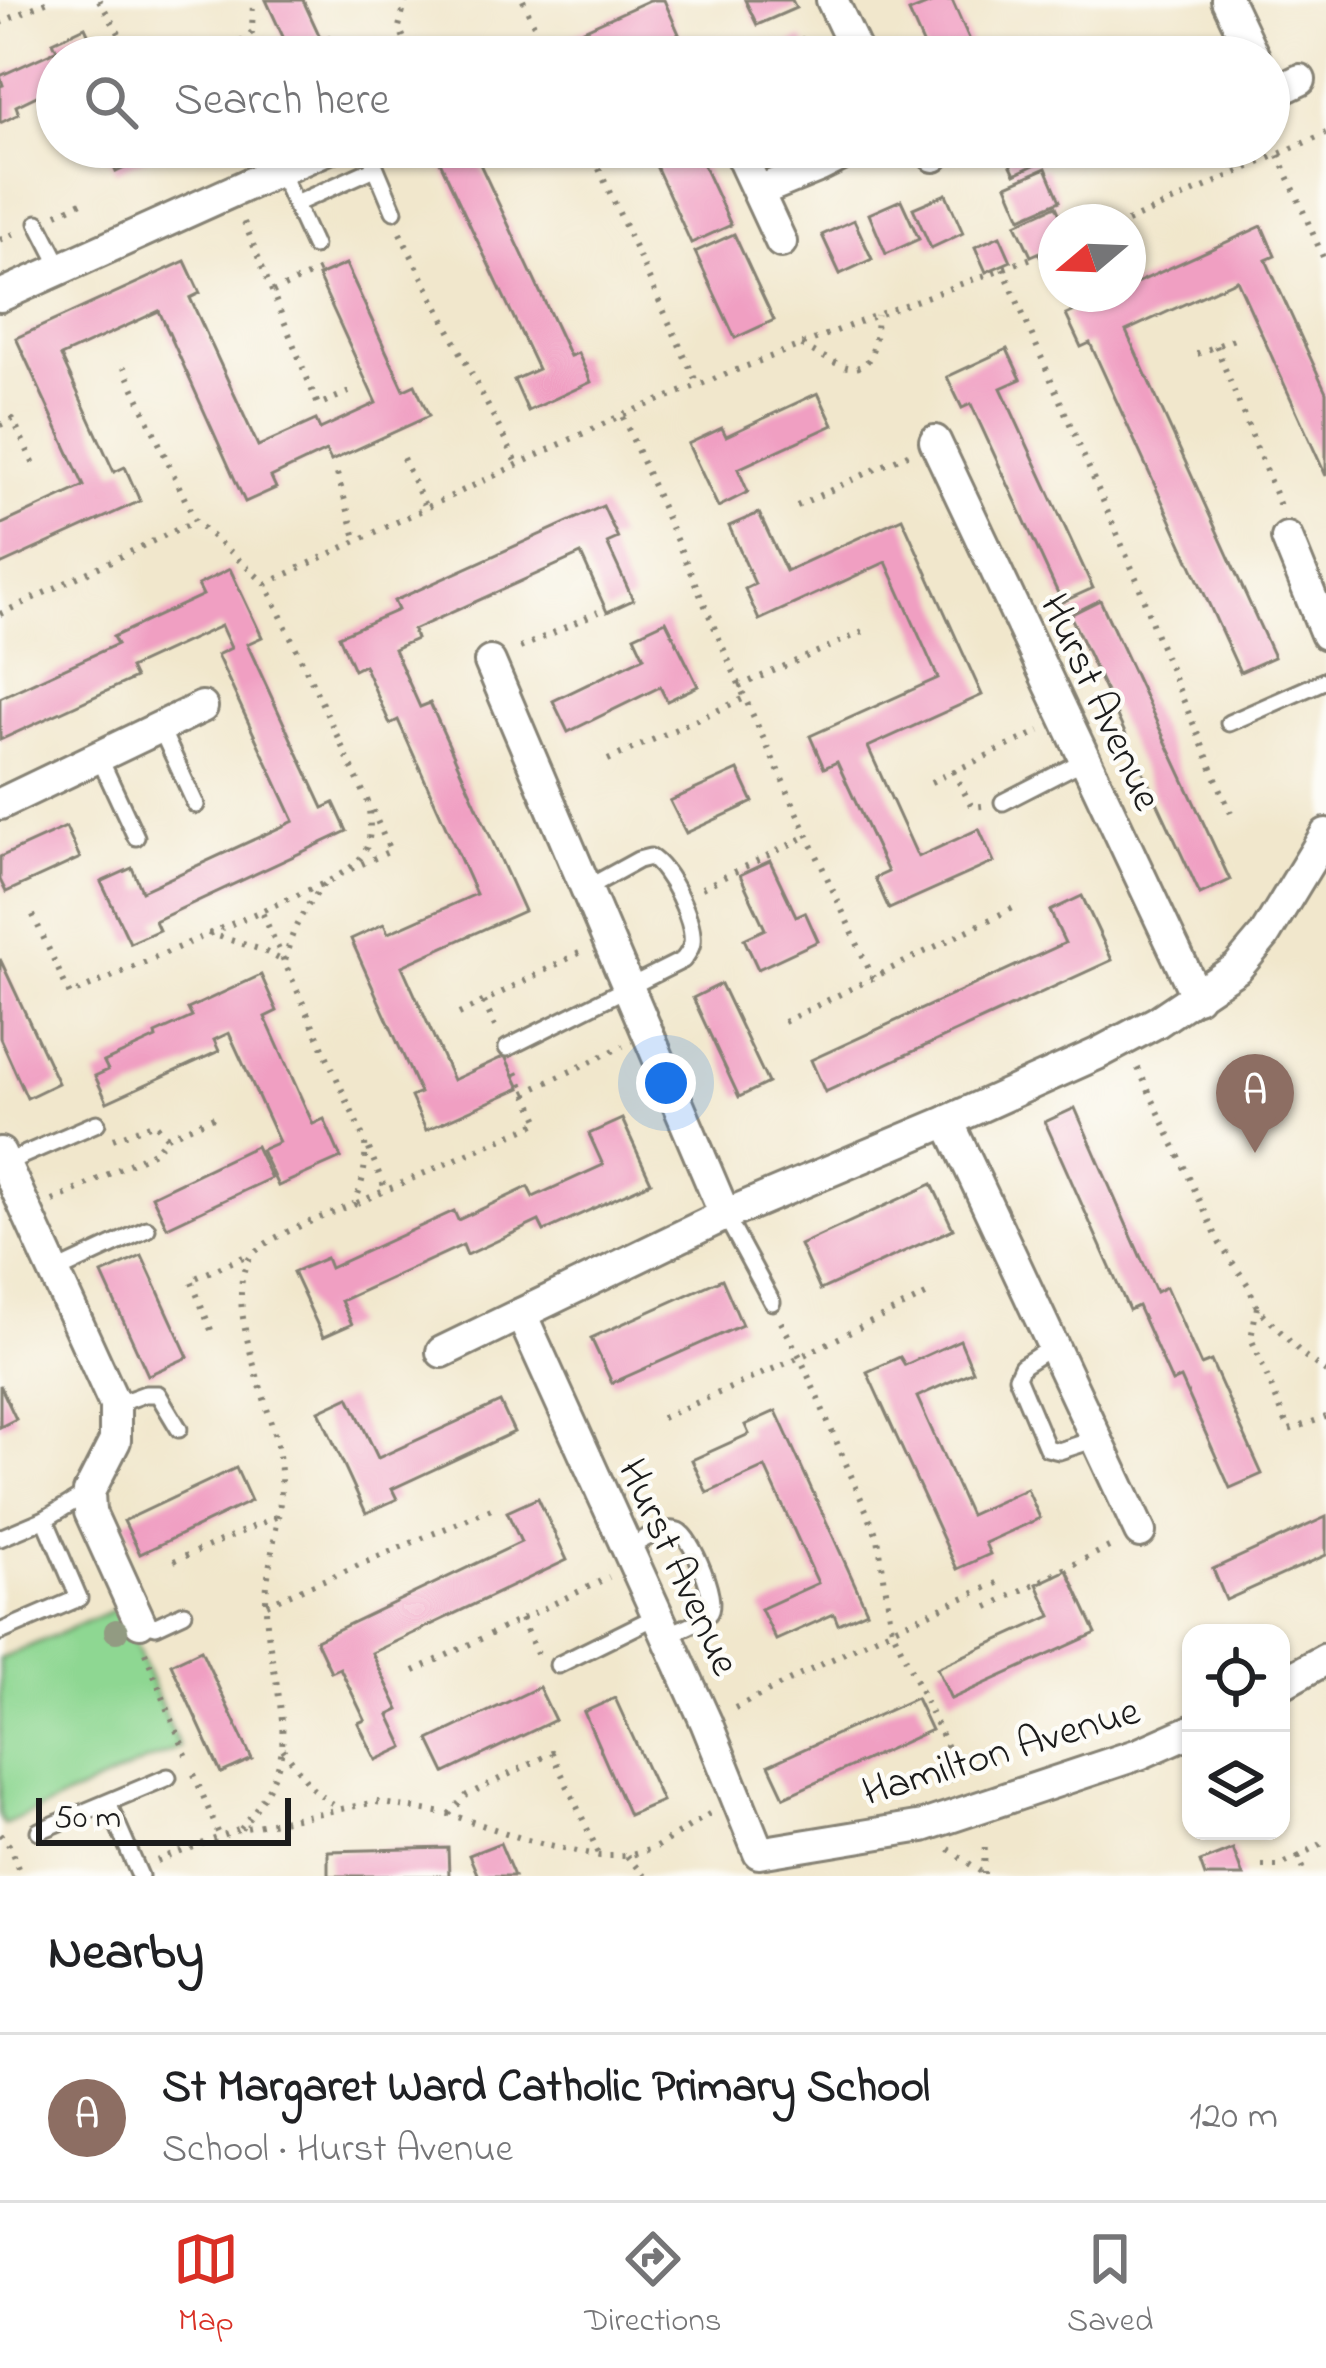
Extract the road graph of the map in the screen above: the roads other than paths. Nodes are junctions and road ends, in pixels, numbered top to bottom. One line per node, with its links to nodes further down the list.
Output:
1 (832, 0): 3 (street)
2 (1226, 0): 4 (street)
3 (849, 36)
4 (1241, 36)
5 (284, 168): 9 (street)
6 (375, 168): 11 (lane); 12 (lane)
7 (748, 168): 10 (street)
8 (810, 168): 10 (street)
9 (279, 170): 11 (lane); 16 (street)
10 (759, 191): 14 (street)
11 (295, 204): 15 (lane)
12 (394, 211)
13 (38, 223): 16 (lane)
14 (781, 242)
15 (314, 246)
16 (61, 268): 17 (street)
17 (0, 296)
18 (935, 441): 27 (street, Hurst Avenue)
19 (1287, 538): 20 (street)
20 (1326, 634)
21 (490, 662): 33 (street)
22 (1326, 680): 24 (lane)
23 (202, 707): 25 (street)
24 (1229, 723)
25 (160, 727): 26 (street); 30 (lane)
26 (99, 758): 29 (street); 32 (lane)
27 (1084, 760): 28 (lane); 35 (street, Hurst Avenue)
28 (1003, 802)
29 (0, 804)
30 (196, 806)
31 (1326, 834): 35 (street)
32 (136, 837)
33 (587, 888): 34 (street); 34 (lane)
34 (627, 986): 36 (lane); 40 (street)
35 (1196, 997): 37 (street)
36 (503, 1041)
37 (948, 1121): 40 (street); 45 (street)
38 (97, 1123): 39 (lane)
39 (3, 1158): 42 (street)
40 (725, 1215): 43 (lane); 44 (street)
41 (147, 1228): 42 (lane)
42 (53, 1273): 47 (street)
43 (772, 1302)
44 (521, 1314): 46 (street); 54 (street, Hurst Avenue)
45 (1053, 1346): 49 (street); 49 (lane)
46 (442, 1352)
47 (115, 1405): 48 (lane); 50 (street)
48 (179, 1429)
49 (1096, 1439): 52 (street)
50 (89, 1492): 51 (lane); 56 (street)
51 (45, 1519): 53 (lane); 58 (lane)
52 (1139, 1532)
53 (0, 1538)
54 (630, 1557): 57 (street, Hurst Avenue); 57 (lane)
55 (184, 1613): 56 (lane)
56 (140, 1622)
57 (662, 1626): 60 (lane); 62 (street, Hurst Avenue)
58 (0, 1632)
59 (1326, 1659): 61 (street)
60 (558, 1665)
61 (1290, 1679)
62 (706, 1722): 63 (street, Hamilton Avenue)
63 (1189, 1732)
64 (167, 1777): 65 (lane)
65 (108, 1803): 66 (lane); 67 (lane)
66 (39, 1832)
67 (138, 1872)

